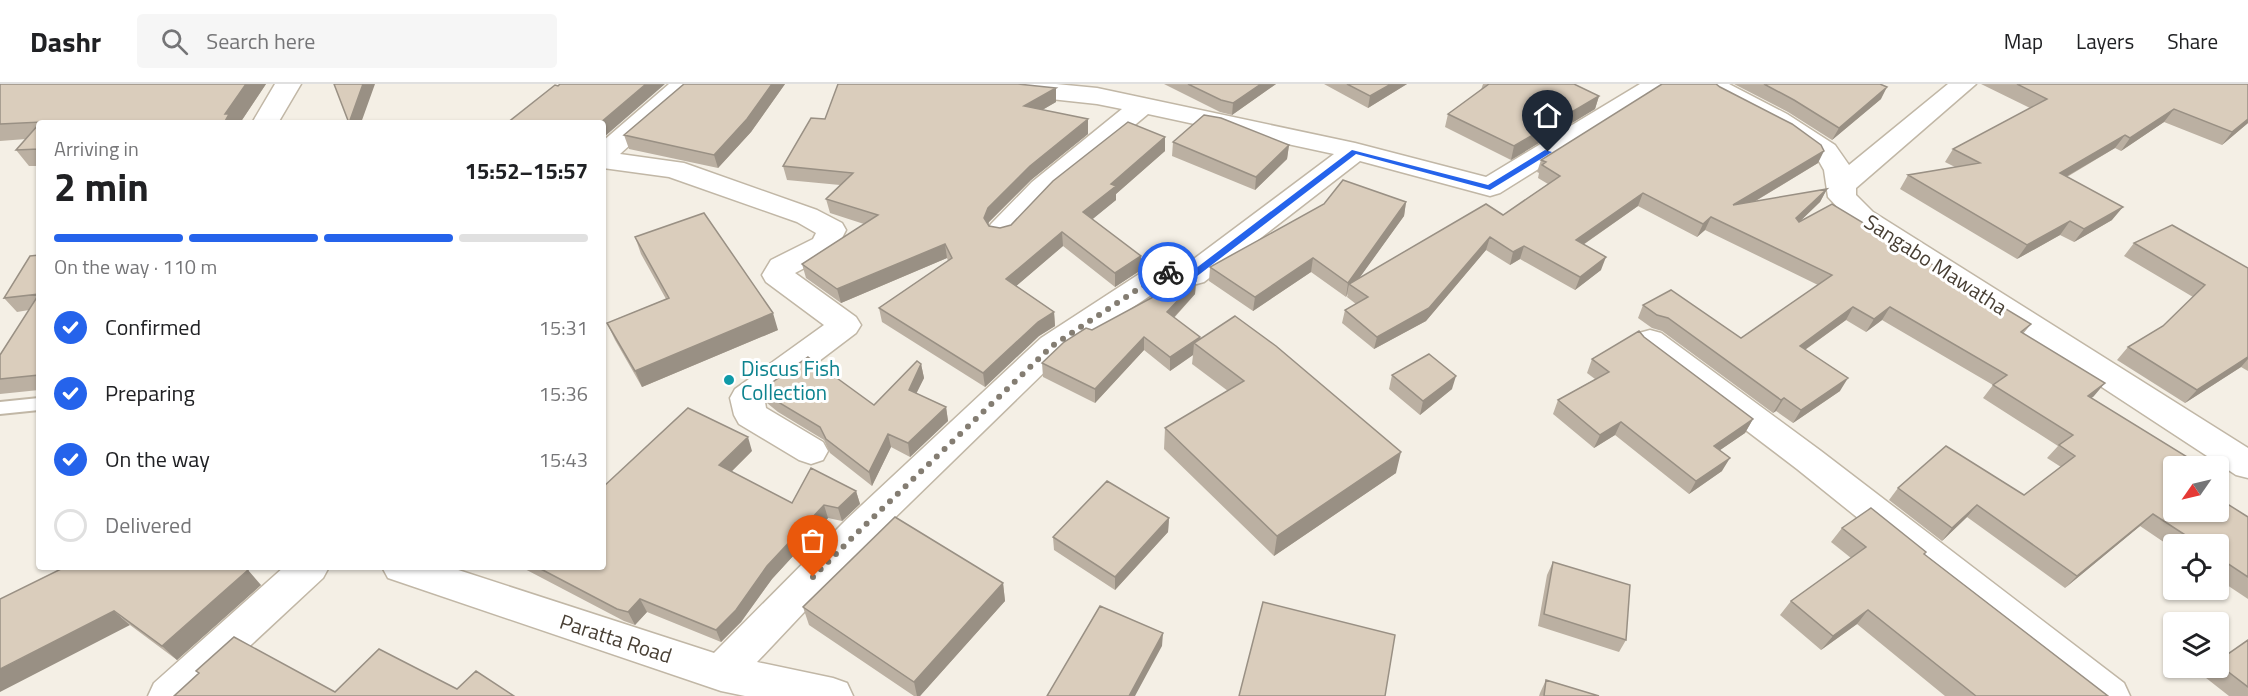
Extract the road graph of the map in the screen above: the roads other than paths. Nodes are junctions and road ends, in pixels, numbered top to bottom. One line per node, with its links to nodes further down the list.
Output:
1 (288, 84): 8 (street)
2 (684, 84): 10 (street)
3 (985, 84): 7 (street)
4 (1658, 84): 9 (street)
5 (1712, 84): 12 (street, Sangabo Mawatha)
6 (1964, 84): 12 (street)
7 (1143, 105): 9 (street); 13 (street)
8 (267, 120)
9 (1355, 151): 21 (street)
10 (606, 152)
11 (606, 160): 17 (street)
12 (1842, 184): 18 (street, Sangabo Mawatha)
13 (1001, 231)
14 (1650, 341): 24 (street)
15 (36, 404): 16 (lane)
16 (0, 408)
17 (811, 451)
18 (2248, 465)
19 (307, 570): 22 (street)
20 (410, 570): 21 (street, Paratta Road)
21 (721, 673): 23 (street, Paratta Road)
22 (168, 696)
23 (833, 696)
24 (2110, 696)

